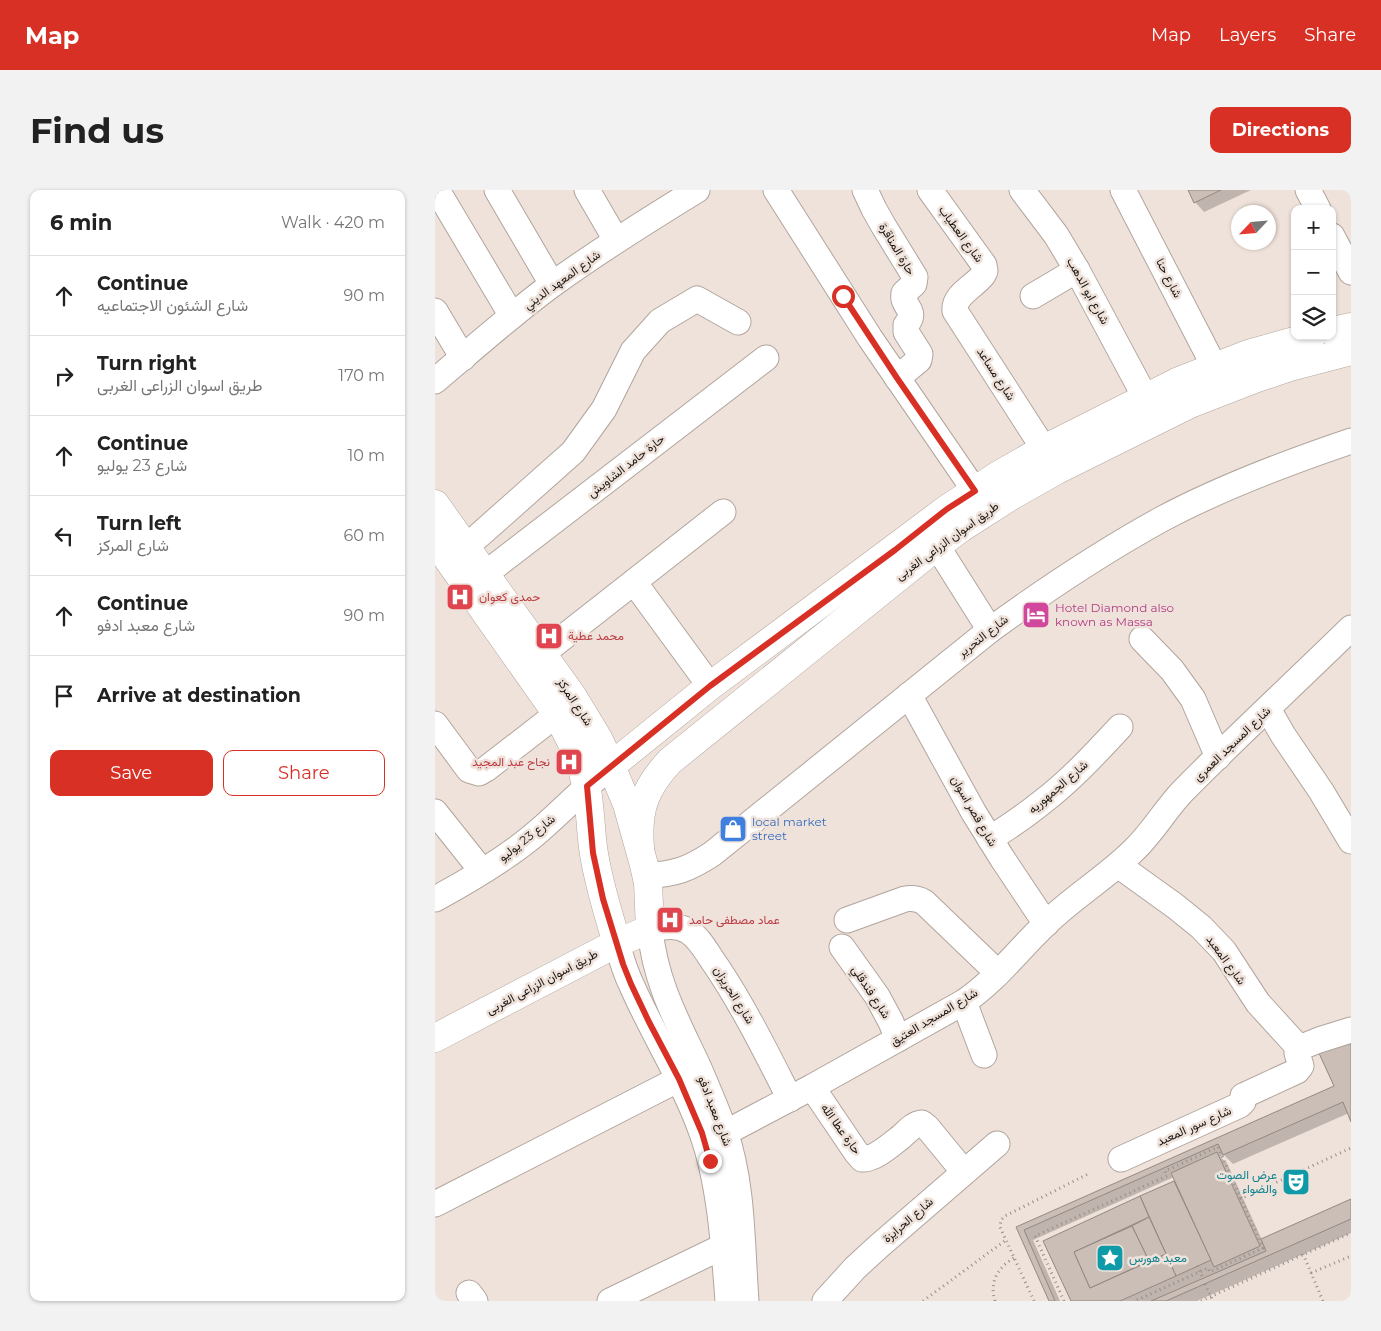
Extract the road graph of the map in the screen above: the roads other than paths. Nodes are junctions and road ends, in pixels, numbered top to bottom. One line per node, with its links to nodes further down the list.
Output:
1 (437, 190): 21 (street)
2 (497, 190): 17 (street)
3 (587, 190): 13 (street)
4 (697, 190): 11 (street, شارع المعهد الديني)
5 (776, 190): 30 (street)
6 (865, 190): 30 (street, حارة المناقرة)
7 (930, 190): 19 (street, شارع العطياب)
8 (1023, 190): 15 (street, شارع ابو الدهب)
9 (1123, 190): 29 (street, شارع حنا)
10 (1308, 190): 12 (street)
11 (667, 198): 13 (street, شارع المعهد الديني)
12 (1316, 205)
13 (617, 240): 17 (street, شارع المعهد الديني)
14 (1336, 244): 16 (street)
15 (1077, 270): 18 (street); 33 (street, شارع ابو الدهب)
16 (1351, 272)
17 (553, 284): 21 (street, شارع المعهد الديني)
18 (1033, 296)
19 (958, 298): 35 (street, شارع مساعد)
20 (435, 311): 27 (street)
21 (512, 316): 27 (street, شارع المعهد الديني)
22 (738, 322): 39 (street)
23 (1351, 327): 24 (main road)
24 (1336, 330)
25 (1298, 340): 29 (main road, طريق اسوان الزراعى الغربى)
26 (1351, 351): 32 (main road, طريق اسوان الزراعى الغربى)
27 (463, 358): 31 (street, شارع المعهد الديني)
28 (766, 358): 41 (street, حارة حامد الشاويش)
29 (1214, 366): 32 (main road, طريق اسوان الزراعى الغربى)
30 (897, 378): 36 (street)
31 (435, 381)
32 (1184, 392): 33 (main road, طريق اسوان الزراعى الغربى); 40 (main road, طريق اسوان الزراعى الغربى)
33 (1145, 397): 35 (main road, طريق اسوان الزراعى الغربى)
34 (1351, 441): 44 (street, شارع التحرير)
35 (1044, 449): 36 (main road, طريق اسوان الزراعى الغربى)
36 (975, 491): 47 (main road, طريق اسوان الزراعى الغربى)
37 (435, 504): 39 (main road, شارع المركز)
38 (723, 512): 42 (street)
39 (450, 544): 41 (main road, شارع المركز); 50 (main road, شارع المركز)
40 (937, 546): 44 (street); 59 (main road, طريق اسوان الزراعى الغربى)
41 (485, 574): 46 (main road, شارع المركز)
42 (634, 582): 46 (street); 47 (street)
43 (1351, 628): 49 (street, شارع المسجد العمرى)
44 (990, 630): 48 (street, شارع التحرير)
45 (1143, 639): 53 (street)
46 (542, 654): 54 (main road, شارع المركز)
47 (710, 686): 54 (main road, طريق اسوان الزراعى الغربى)
48 (909, 695): 57 (street, شارع قصر اسوان); 62 (street, شارع التحرير)
49 (1268, 709): 53 (street, شارع المسجد العمرى); 58 (street)
50 (557, 714): 51 (street); 55 (main road, شارع المركز)
51 (435, 724)
52 (1120, 727): 57 (street, شارع الجمهوريه)
53 (1218, 757): 60 (street, شارع المسجد العمرى)
54 (611, 766): 55 (street, شارع 23 يوليو); 59 (main road, شارع المركز)
55 (587, 786): 61 (street, شارع 23 يوليو); 67 (main road, شارع المركز)
56 (435, 812): 61 (street)
57 (990, 839): 65 (street, شارع قصر اسوان)
58 (1351, 842)
59 (639, 848): 62 (main road, شارع المركز)
60 (1118, 865): 65 (street, شارع المسجد العتيق); 74 (street, شارع المعبد)
61 (482, 871): 63 (street, شارع 23 يوليو)
62 (646, 875): 66 (main road, شارع المركز)
63 (435, 899)
64 (847, 920): 69 (street)
65 (1046, 924): 69 (street, شارع المسجد العتيق)
66 (650, 929): 67 (main road, طريق اسوان الزراعى الغربى); 78 (street, شارع الحريزان); 79 (street, شارع معبد ادفو)
67 (617, 943): 72 (main road, طريق اسوان الزراعى الغربى); 76 (street, شارع معبد ادفو)
68 (842, 947): 73 (street, شارع فندقلي)
69 (998, 973): 70 (street, شارع المسجد العتيق)
70 (964, 1002): 73 (street, شارع المسجد العتيق); 75 (street)
71 (1351, 1030): 74 (street)
72 (435, 1038)
73 (898, 1039): 77 (street, شارع المسجد العتيق)
74 (1299, 1048): 81 (street, شارع سور المعبد)
75 (983, 1055)
76 (679, 1079): 83 (street); 84 (street, شارع معبد ادفو)
77 (812, 1087): 78 (street, شارع المسجد العتيق); 82 (street, حارة عطا الله)
78 (790, 1099): 79 (street, شارع المسجد العتيق)
79 (725, 1133): 87 (street, شارع معبد ادفو)
80 (997, 1144): 82 (street, شارع الحرايزة)
81 (1121, 1159)
82 (964, 1172): 88 (street, شارع الحرايزة)
83 (435, 1204)
84 (724, 1246): 85 (street); 86 (street, شارع معبد ادفو)
85 (610, 1301)
86 (728, 1301)
87 (746, 1301)
88 (825, 1301)

